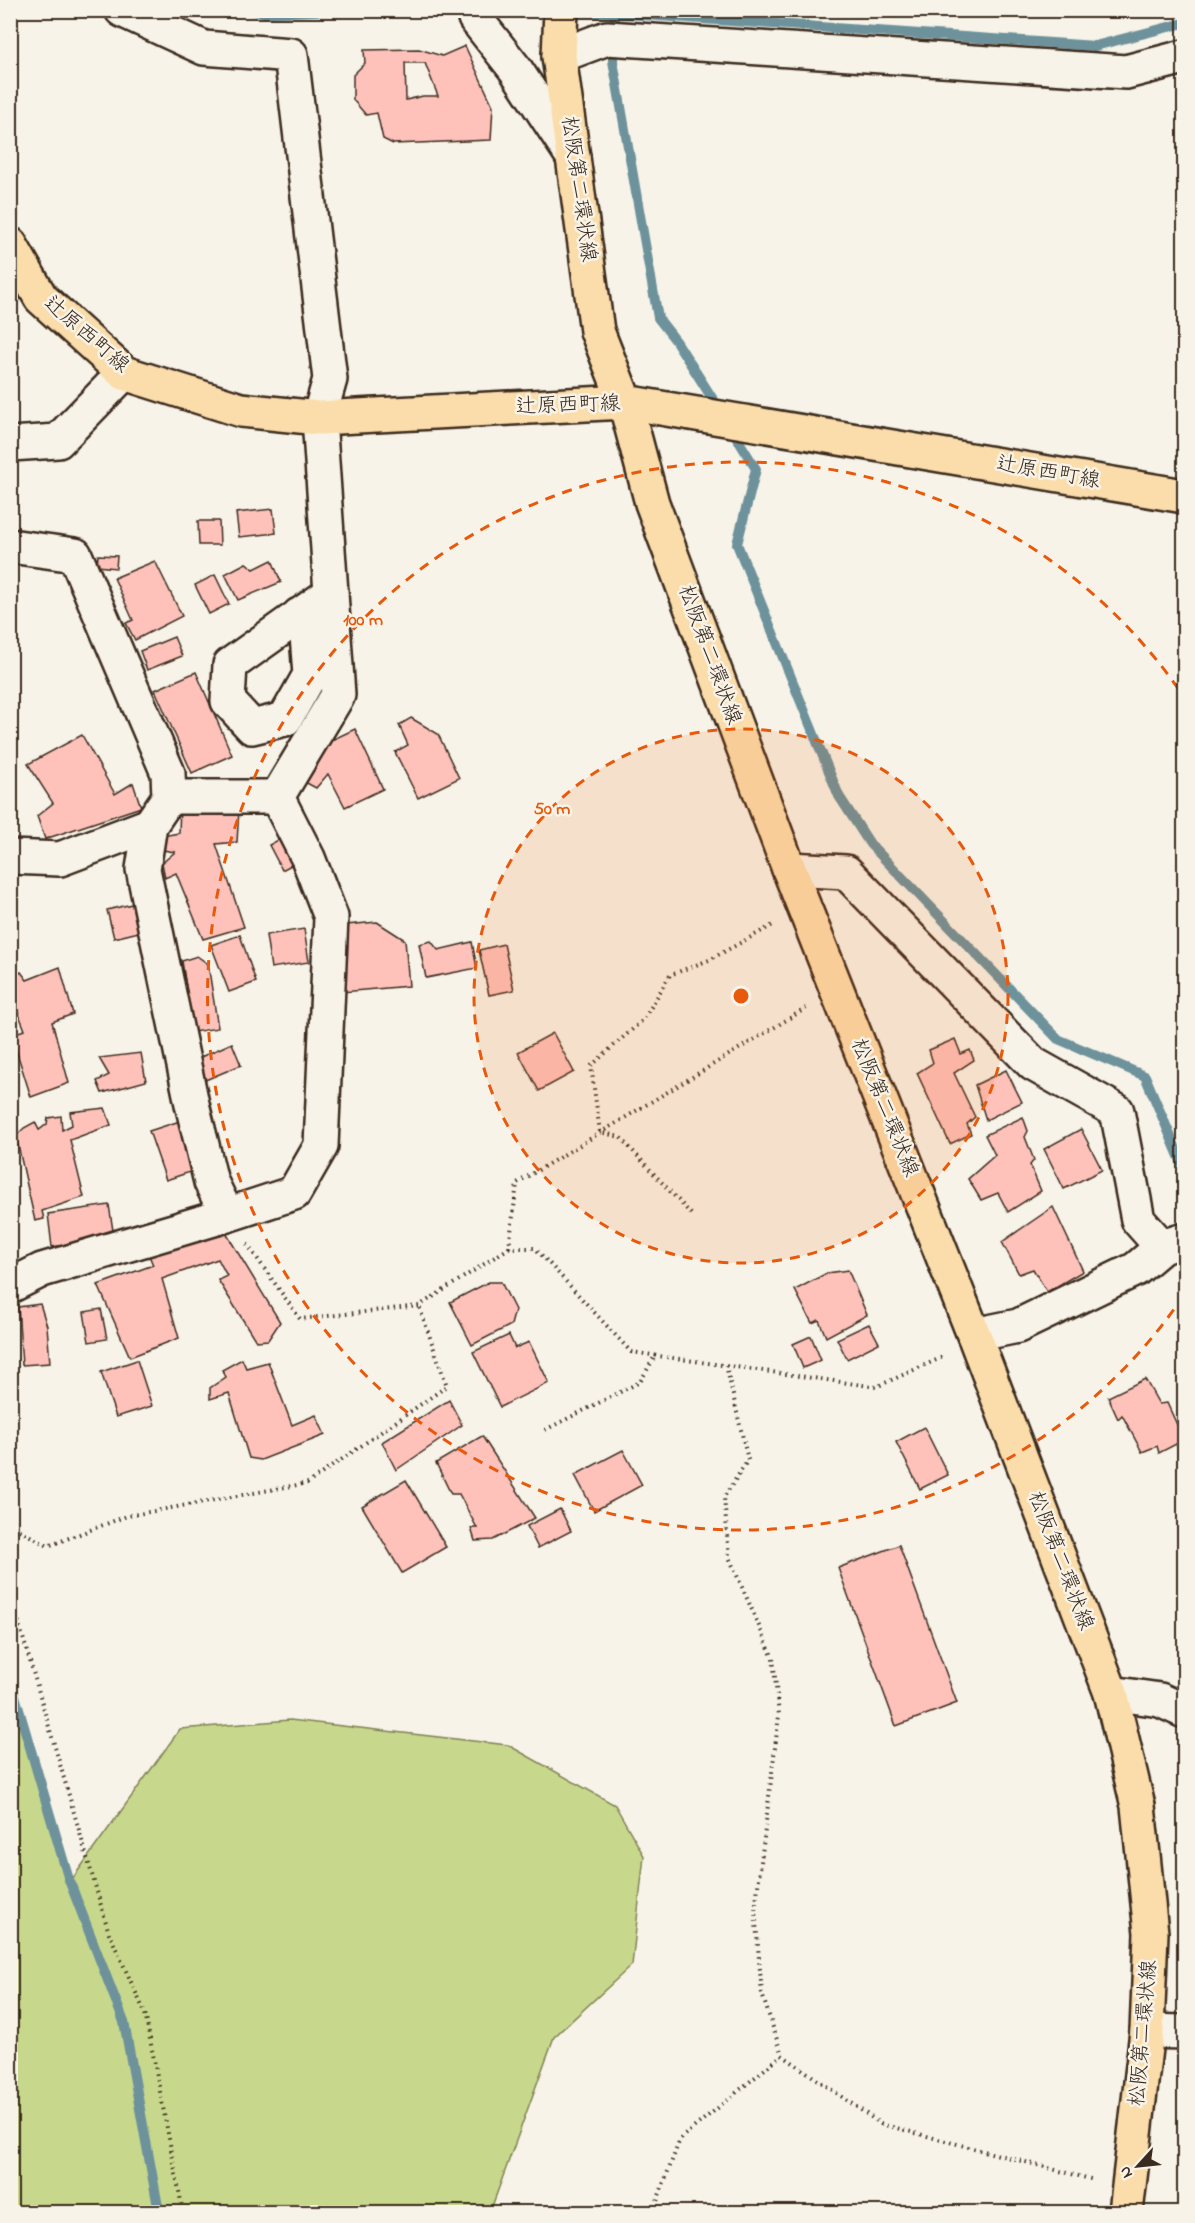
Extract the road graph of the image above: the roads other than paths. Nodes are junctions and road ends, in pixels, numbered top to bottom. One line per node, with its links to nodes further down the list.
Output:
1 (122, 10): 10 (street)
2 (472, 10): 6 (street)
3 (561, 10): 4 (main road, 松阪第二環状線)
4 (559, 56): 5 (street); 6 (main road, 松阪第二環状線)
5 (1185, 57)
6 (573, 157): 9 (main road, 松阪第二環状線)
7 (10, 244): 8 (main road, 辻原西町線)
8 (124, 373): 10 (main road, 辻原西町線); 11 (street)
9 (625, 402): 10 (main road, 辻原西町線); 12 (main road, 辻原西町線); 20 (main road, 松阪第二環状線)
10 (320, 418): 14 (street)
11 (10, 444)
12 (1185, 496)
13 (10, 546): 16 (street)
14 (331, 593): 15 (street); 17 (street)
15 (298, 615)
16 (168, 797): 17 (street); 18 (street)
17 (277, 797): 21 (street)
18 (150, 825): 19 (street); 21 (street)
19 (10, 857)
20 (789, 869): 22 (street); 24 (main road, 松阪第二環状線)
21 (227, 1215): 23 (street)
22 (1173, 1243): 24 (street)
23 (10, 1286)
24 (974, 1335): 25 (main road, 松阪第二環状線)
25 (1111, 1693): 26 (street); 27 (main road, 松阪第二環状線)
26 (1185, 1711)
27 (1147, 2031): 28 (street); 29 (main road, 松阪第二環状線)
28 (1185, 2032)
29 (1127, 2201)

